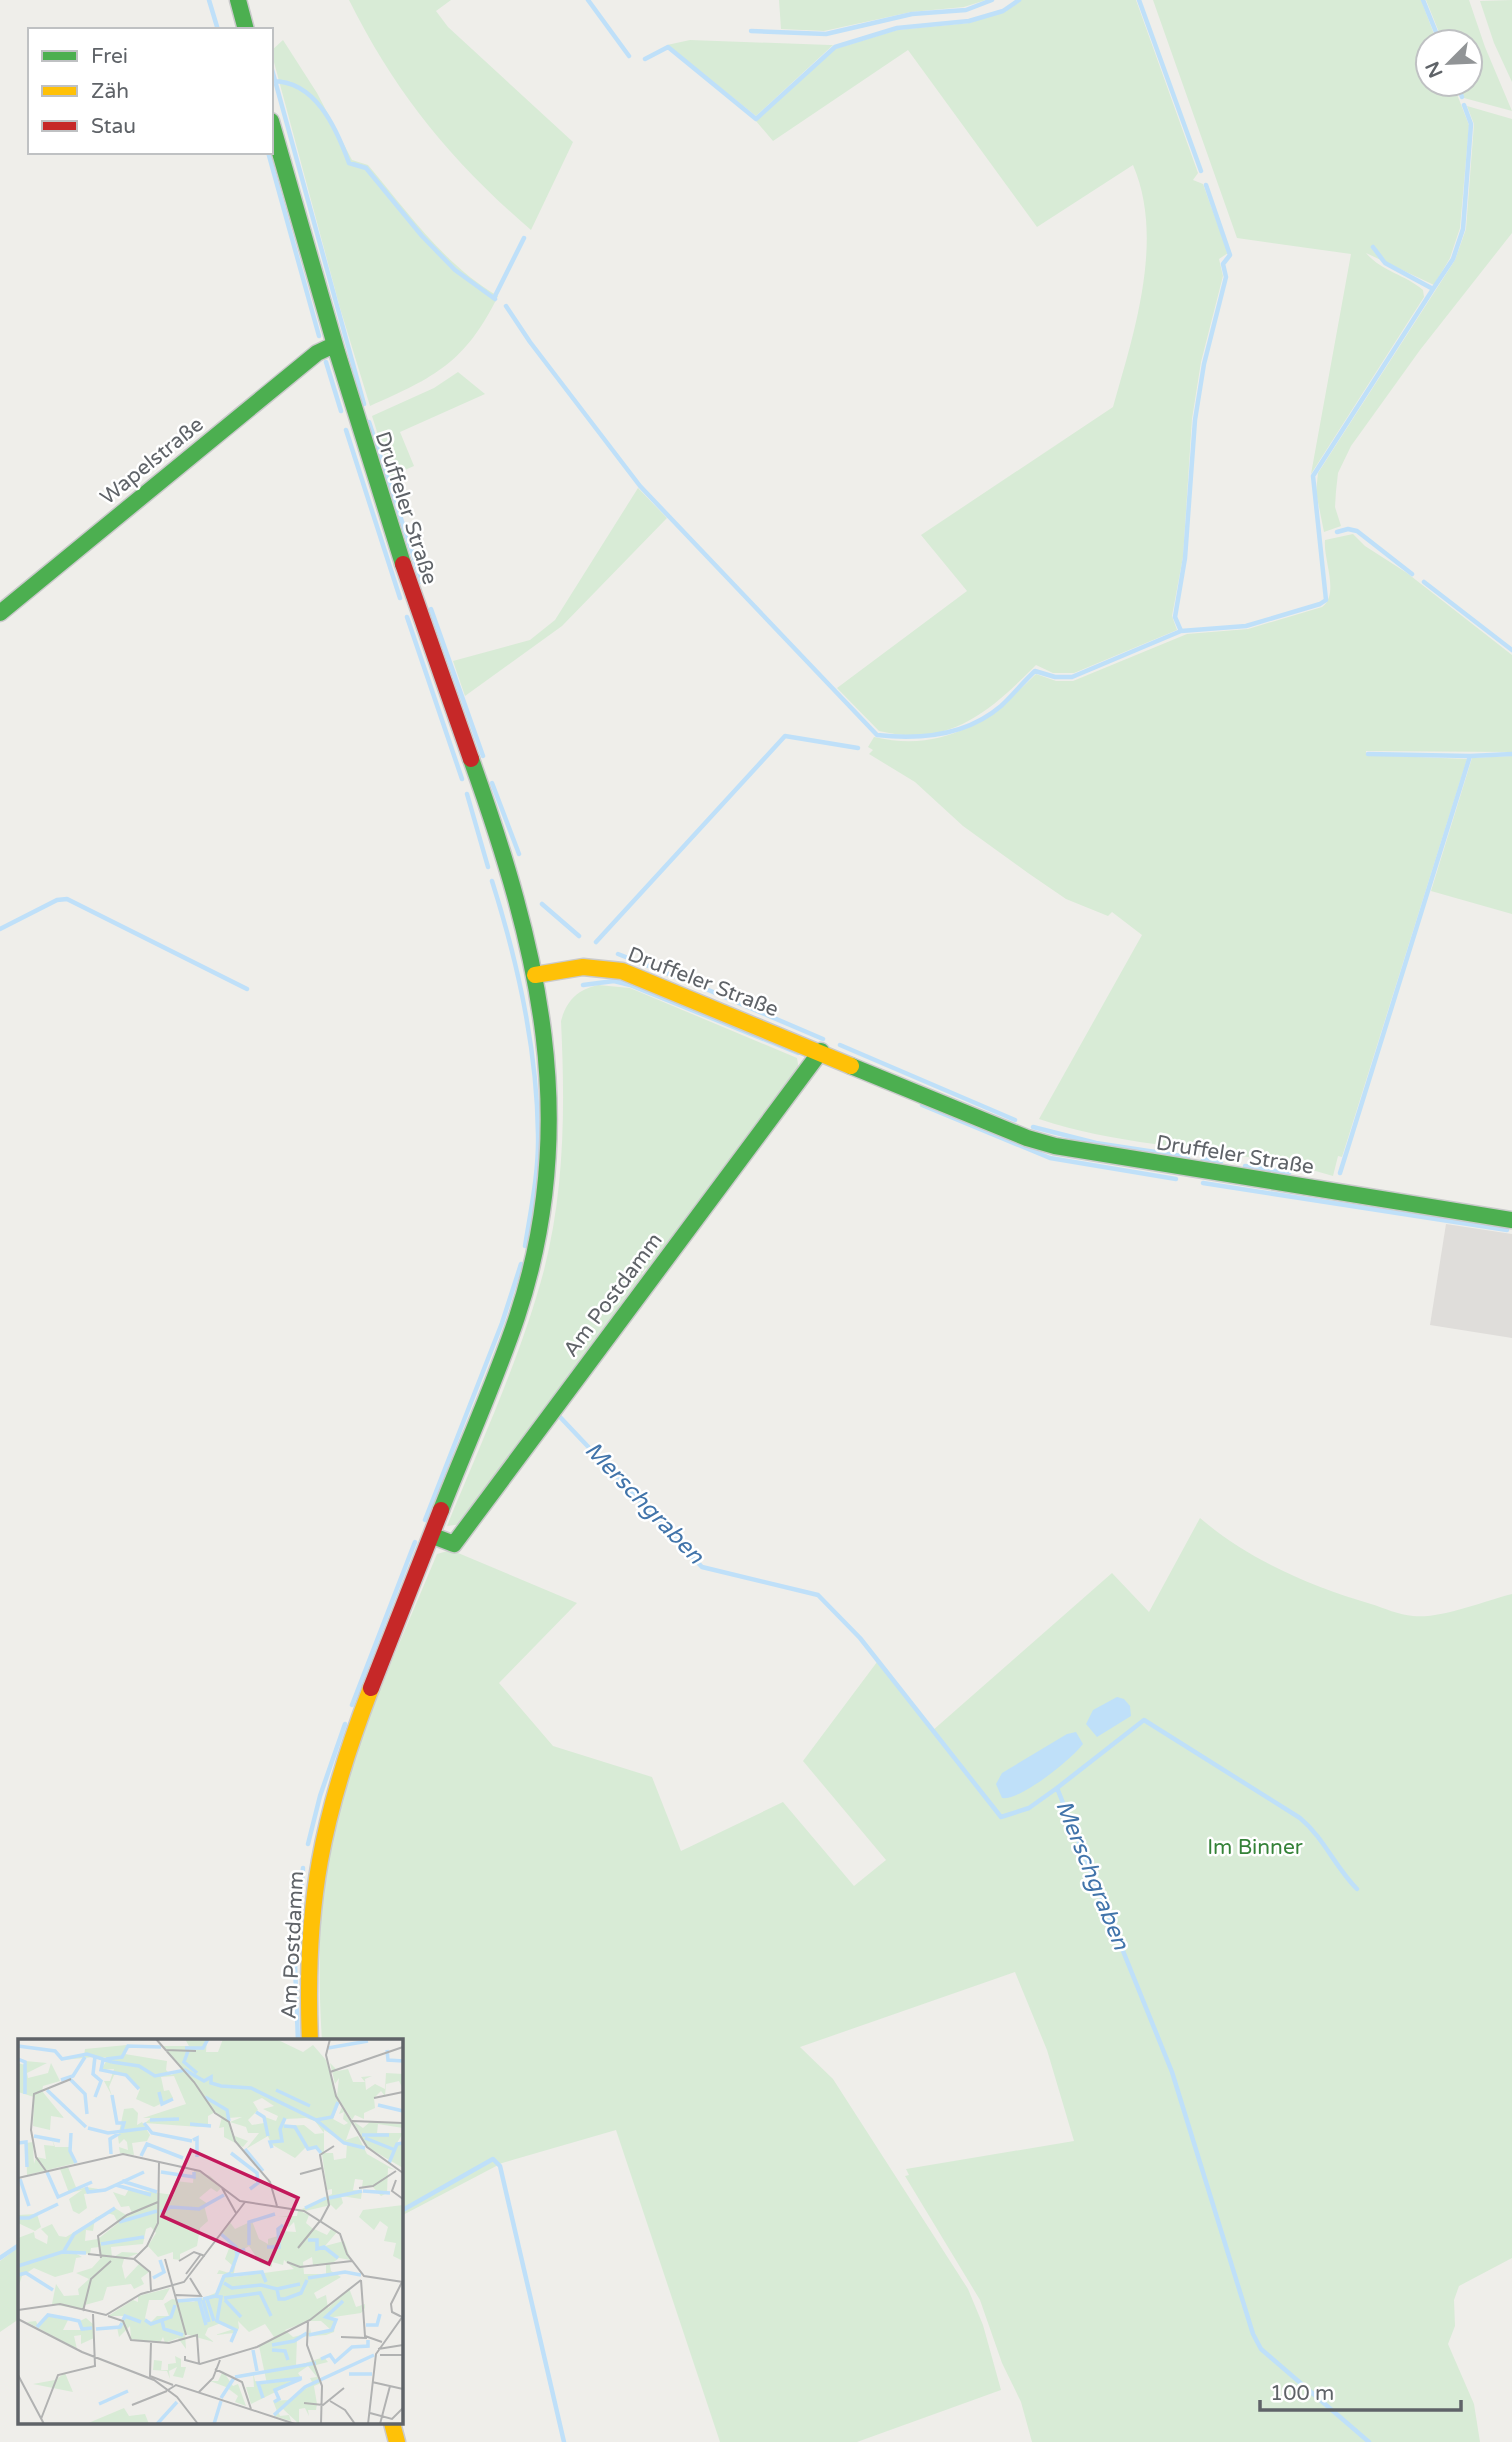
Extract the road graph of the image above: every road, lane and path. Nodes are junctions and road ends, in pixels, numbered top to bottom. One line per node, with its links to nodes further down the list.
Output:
1 (238, 0): 2 (street)
2 (245, 28)
3 (273, 128): 4 (street, Druffeler Straße)
4 (334, 345): 5 (street, Wapelstraße); 6 (street, Druffeler Straße)
5 (0, 613)
6 (536, 975): 7 (street, Druffeler Straße); 9 (street, Am Postdamm)
7 (821, 1051): 8 (street, Druffeler Straße); 9 (street, Am Postdamm)
8 (1512, 1220)
9 (433, 1536): 10 (street, Am Postdamm)
10 (310, 2039)
11 (393, 2424): 12 (street)
12 (397, 2442)

